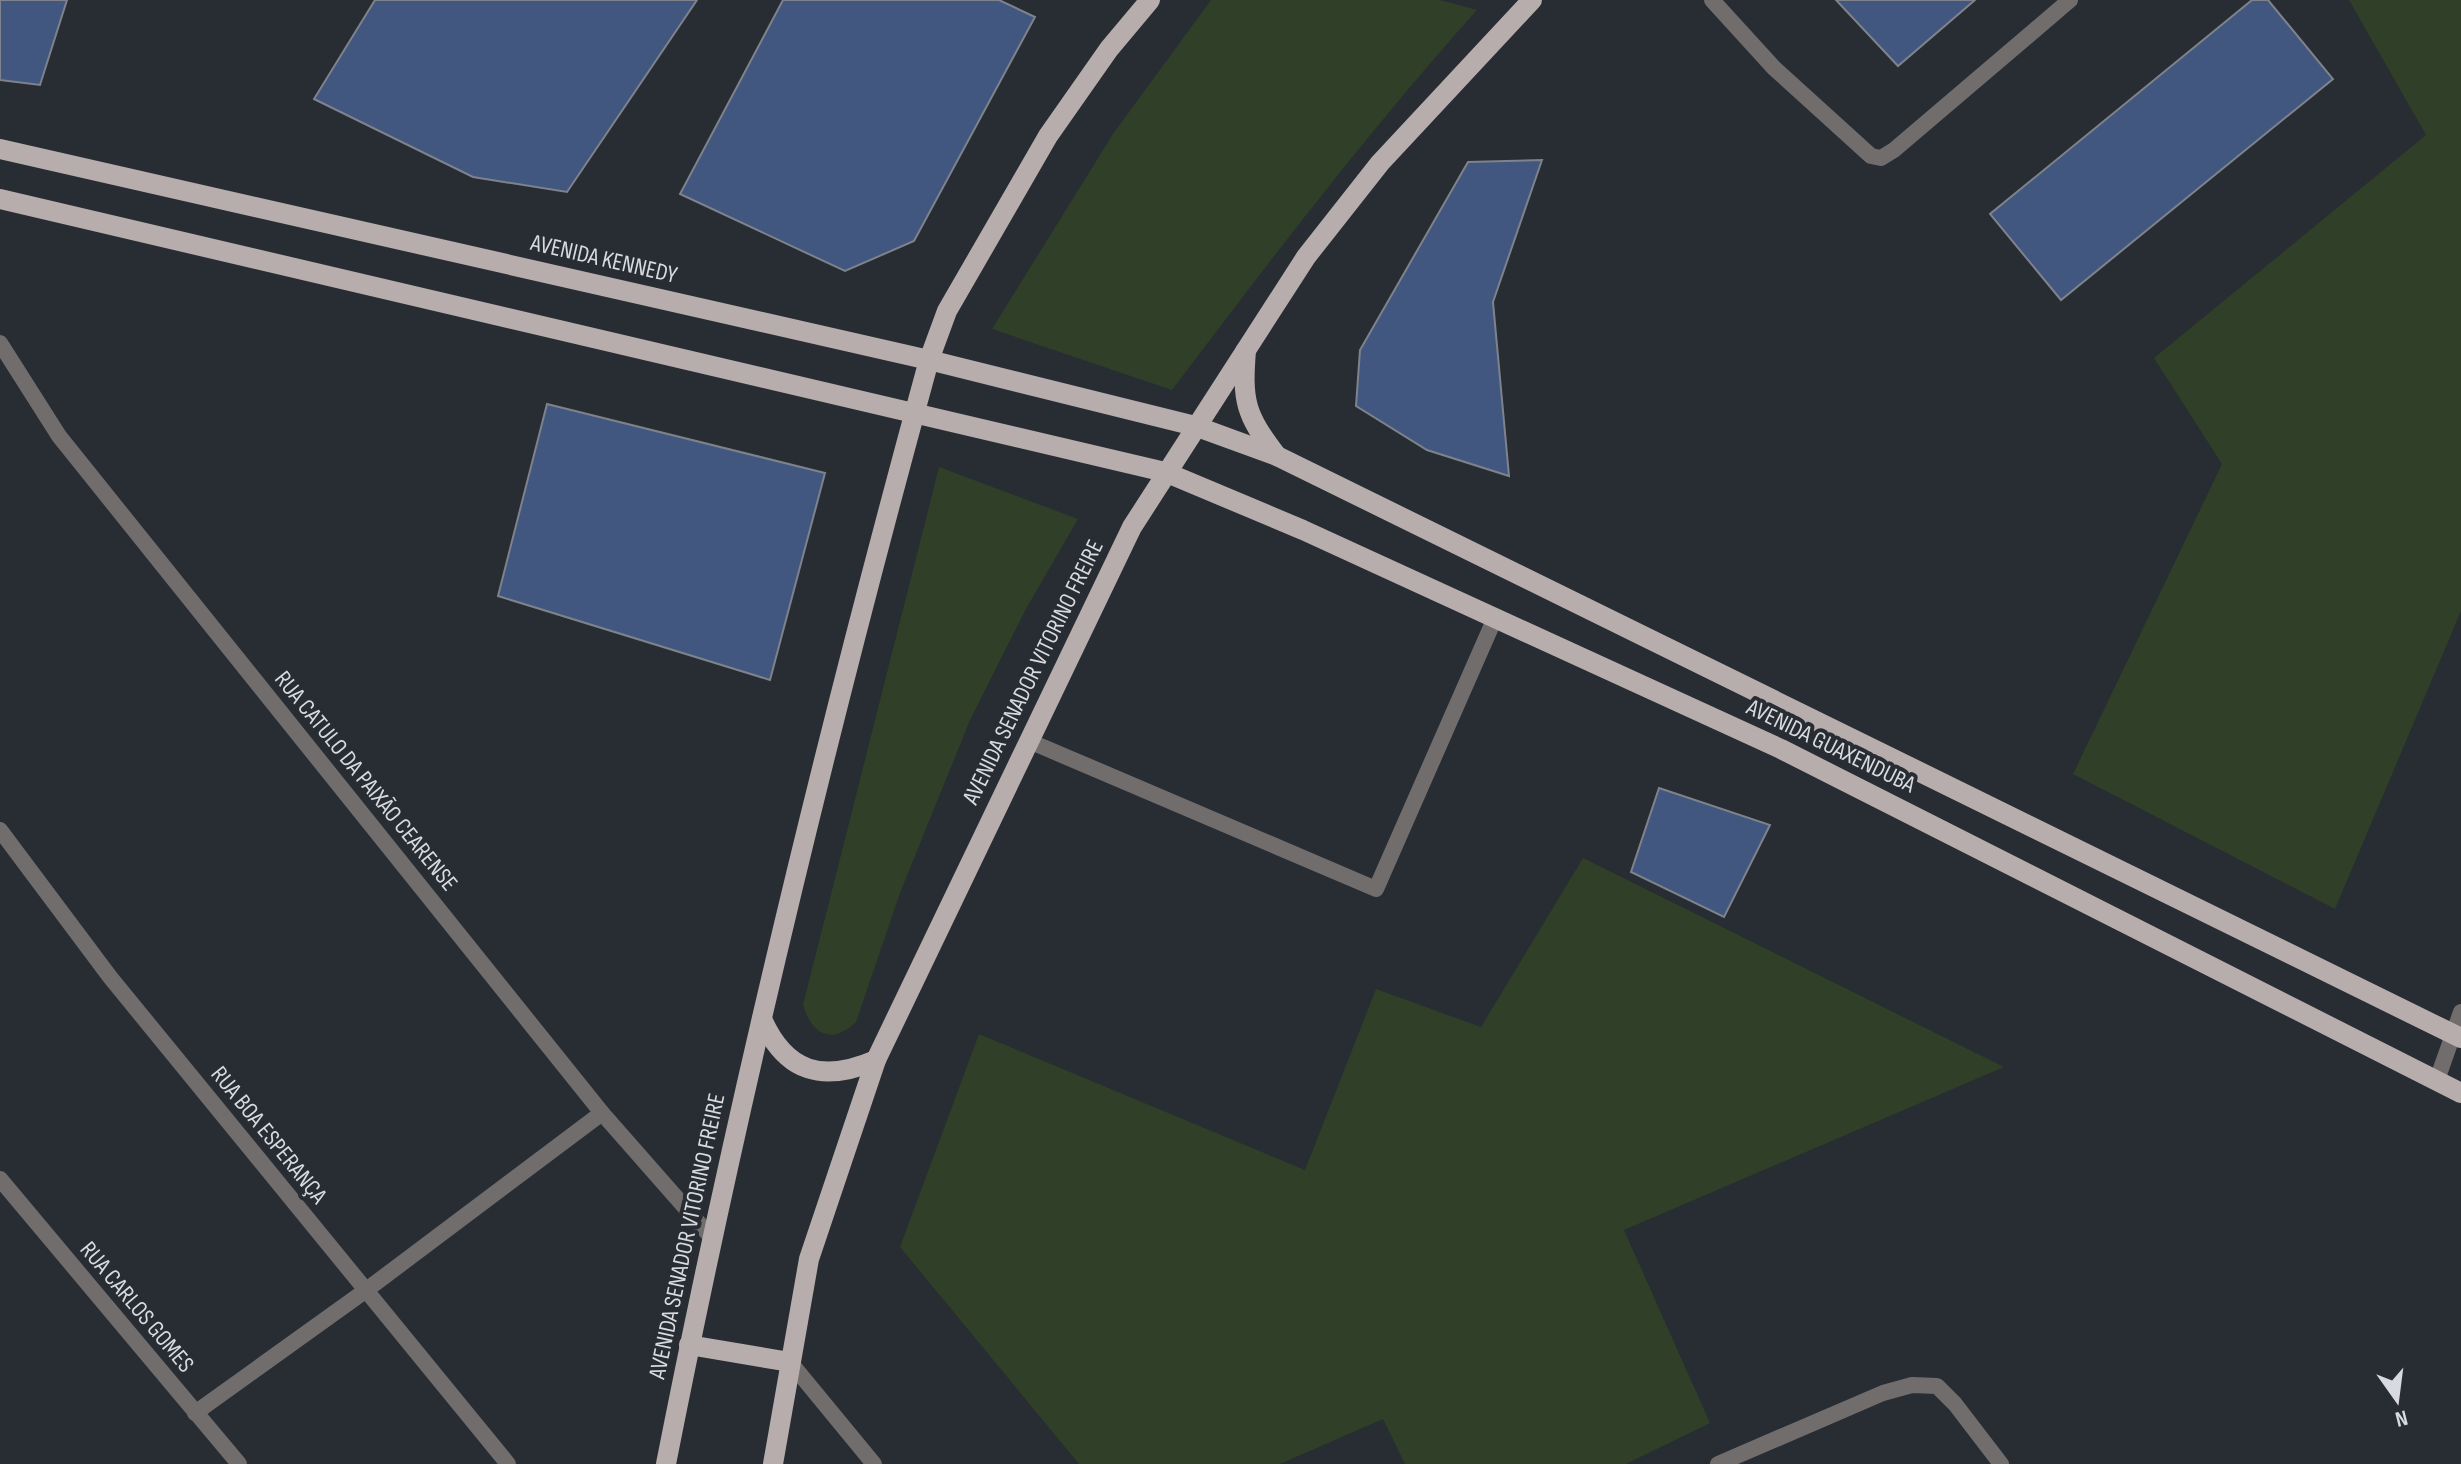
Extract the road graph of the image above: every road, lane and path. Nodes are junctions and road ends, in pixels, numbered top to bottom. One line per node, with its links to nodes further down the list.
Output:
1 (1149, 0): 9 (main road, AVENIDA SENADOR VITORINO FREIRE)
2 (1532, 0): 8 (main road, AVENIDA SENADOR VITORINO FREIRE)
3 (1712, 0): 4 (street)
4 (2070, 0)
5 (0, 149): 9 (main road, AVENIDA KENNEDY)
6 (0, 199): 10 (main road)
7 (0, 343): 23 (street, RUA CATULO DA PAIXÃO CEARENSE)
8 (1247, 347): 11 (main road, AVENIDA SENADOR VITORINO FREIRE); 12 (main road)
9 (929, 360): 10 (main road, AVENIDA SENADOR VITORINO FREIRE); 11 (main road, AVENIDA KENNEDY)
10 (915, 412): 13 (main road); 18 (main road, AVENIDA SENADOR VITORINO FREIRE)
11 (1195, 426): 12 (main road, AVENIDA GUAXENDUBA); 13 (main road, AVENIDA SENADOR VITORINO FREIRE)
12 (1277, 456): 19 (main road, AVENIDA GUAXENDUBA)
13 (1165, 472): 14 (main road, AVENIDA GUAXENDUBA); 15 (main road, AVENIDA SENADOR VITORINO FREIRE)
14 (1495, 618): 15 (street); 21 (main road, AVENIDA GUAXENDUBA)
15 (1029, 741): 20 (main road, AVENIDA SENADOR VITORINO FREIRE)
16 (0, 830): 26 (street, RUA BOA ESPERANÇA)
17 (2461, 1012): 19 (street)
18 (762, 1019): 20 (main road); 25 (main road, AVENIDA SENADOR VITORINO FREIRE)
19 (2457, 1036): 21 (street)
20 (876, 1060): 28 (main road, AVENIDA SENADOR VITORINO FREIRE)
21 (2437, 1080): 22 (main road, AVENIDA GUAXENDUBA)
22 (2461, 1093)
23 (602, 1113): 25 (street, RUA CATULO DA PAIXÃO CEARENSE); 26 (street)
24 (0, 1179): 29 (street, RUA CARLOS GOMES)
25 (711, 1237): 27 (main road, AVENIDA SENADOR VITORINO FREIRE)
26 (365, 1291): 29 (street); 31 (street, RUA BOA ESPERANÇA)
27 (689, 1345): 28 (main road); 32 (main road, AVENIDA SENADOR VITORINO FREIRE)
28 (790, 1362): 33 (main road, AVENIDA SENADOR VITORINO FREIRE); 34 (street)
29 (195, 1413): 30 (street, RUA CARLOS GOMES)
30 (239, 1464)
31 (508, 1464)
32 (666, 1464)
33 (773, 1464)
34 (874, 1464)
35 (1718, 1464): 36 (street)
36 (2001, 1464)

